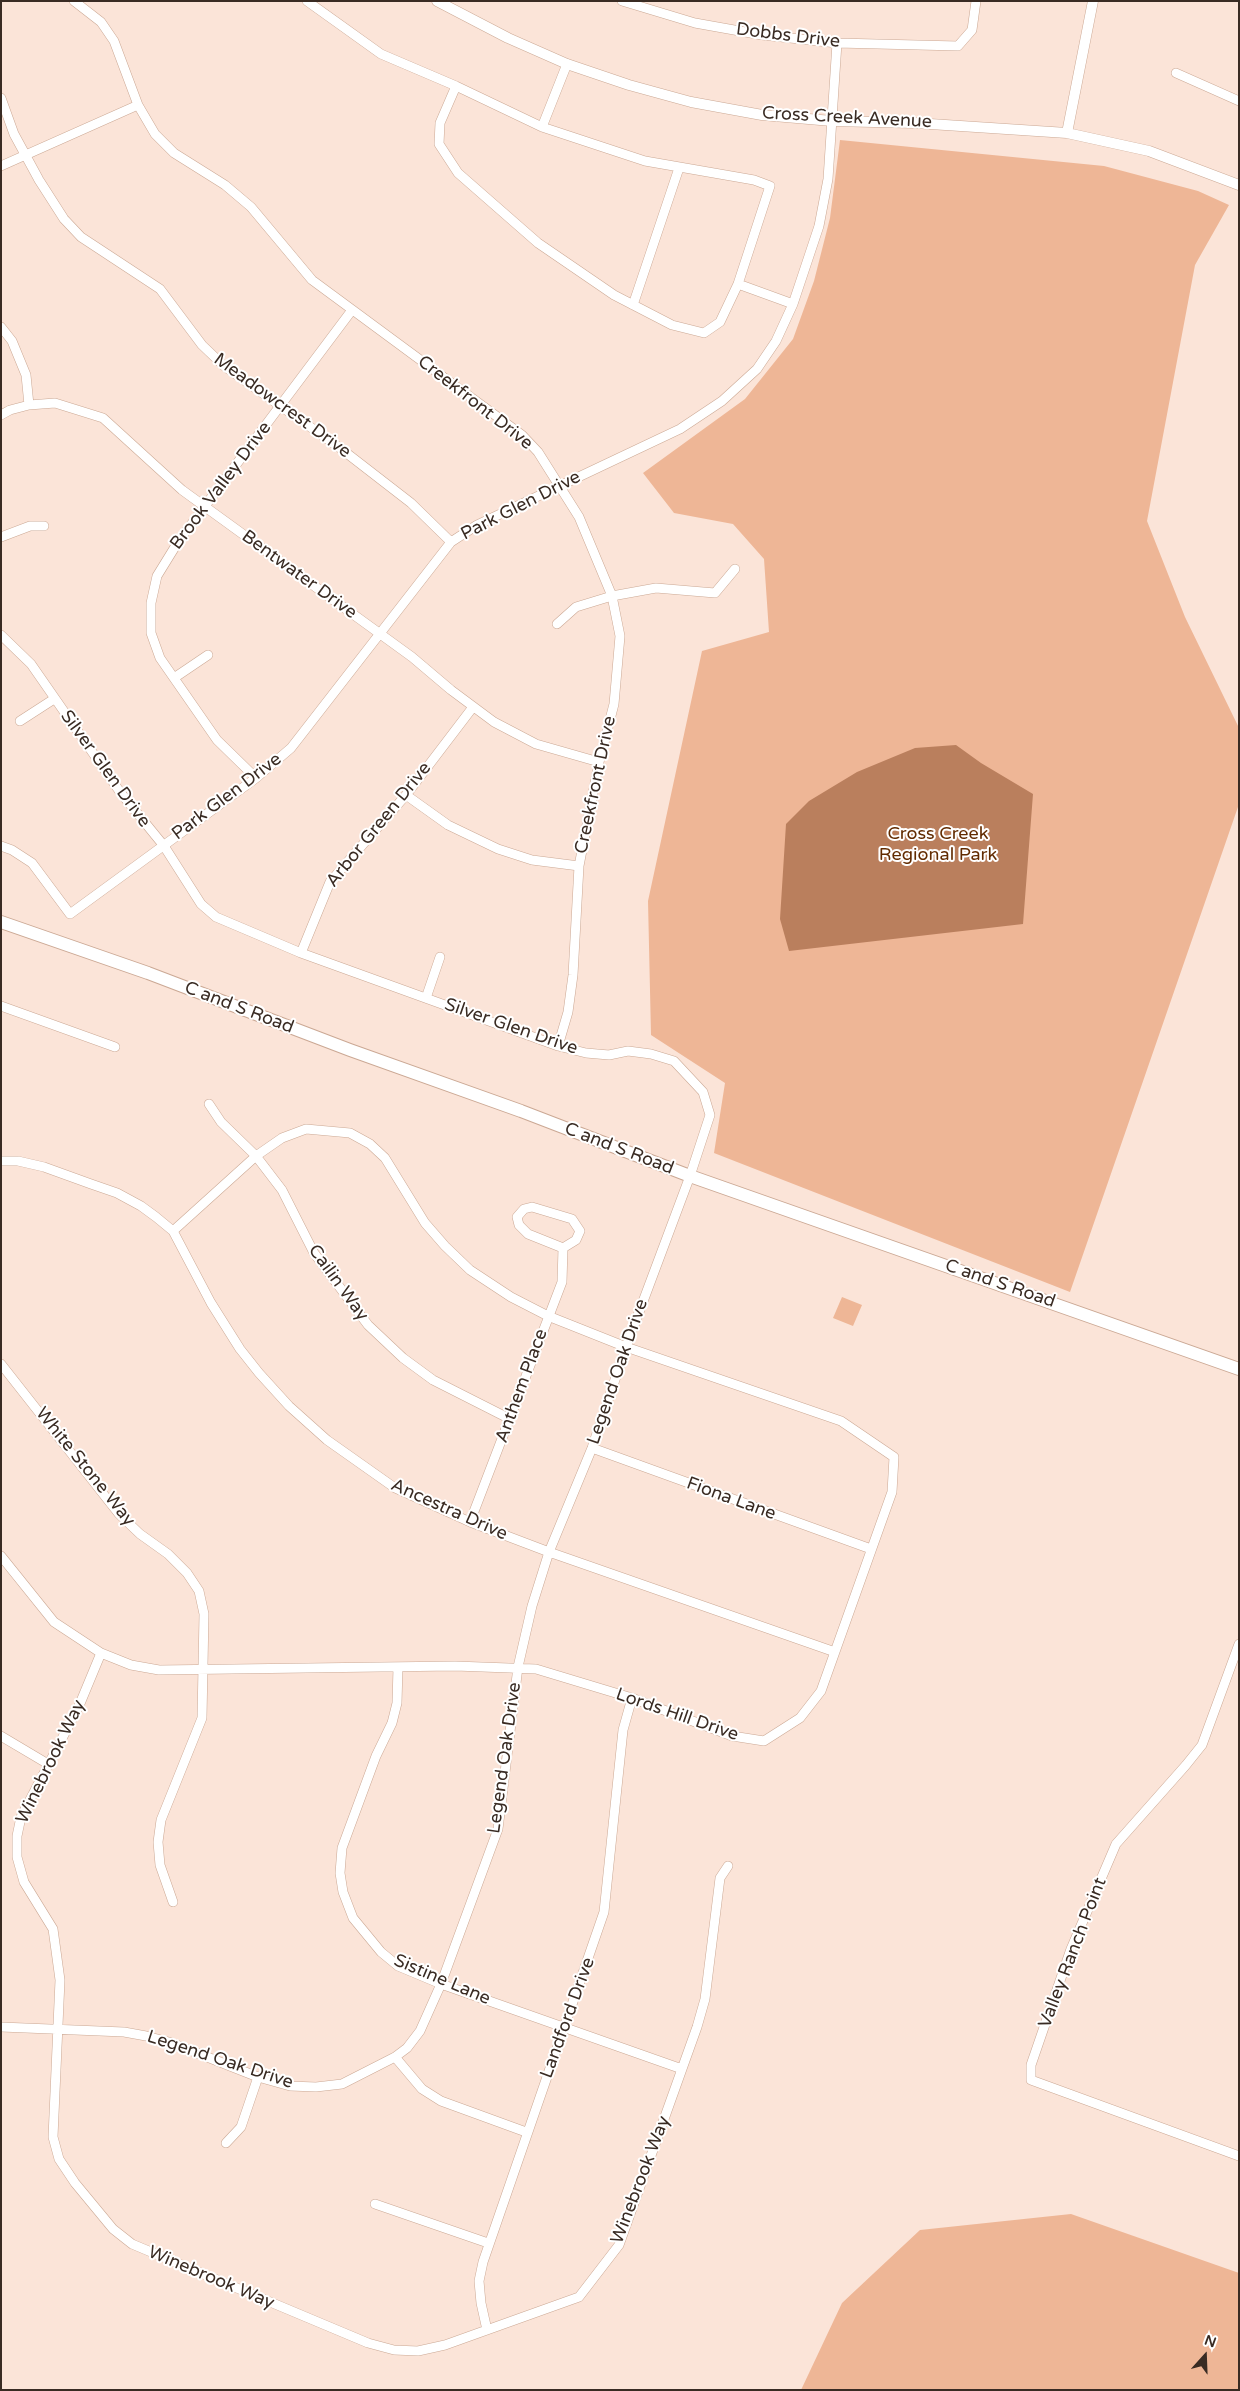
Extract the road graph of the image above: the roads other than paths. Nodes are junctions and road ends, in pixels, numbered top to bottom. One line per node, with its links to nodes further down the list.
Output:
1 (74, 1): 13 (street, Creekfront Drive)
2 (307, 1): 10 (street)
3 (437, 1): 8 (street, Cross Creek Avenue)
4 (622, 1): 7 (street, Dobbs Drive)
5 (976, 1): 7 (street, Dobbs Drive)
6 (1093, 1): 16 (street)
7 (837, 43): 14 (street, Park Glen Drive)
8 (567, 64): 14 (street, Cross Creek Avenue); 15 (street)
9 (1176, 73): 12 (street)
10 (456, 86): 15 (street); 23 (street)
11 (1, 98): 17 (street, Meadowcrest Drive)
12 (1239, 100)
13 (138, 105): 17 (street); 24 (street, Creekfront Drive)
14 (832, 121): 16 (street, Cross Creek Avenue); 22 (street, Park Glen Drive)
15 (542, 127): 19 (street)
16 (1067, 133): 20 (street, Cross Creek Avenue)
17 (25, 155): 18 (street); 27 (street, Meadowcrest Drive)
18 (1, 166)
19 (679, 168): 21 (street); 23 (street)
20 (1239, 185)
21 (738, 284): 22 (street); 23 (street)
22 (793, 304): 29 (street, Park Glen Drive)
23 (633, 305)
24 (352, 310): 27 (street, Brook Valley Drive); 29 (street, Creekfront Drive)
25 (1, 327): 26 (street)
26 (29, 405): 28 (street, Bentwater Drive); 30 (street, Bentwater Drive)
27 (281, 405): 30 (street, Brook Valley Drive); 33 (street, Meadowcrest Drive)
28 (1, 415)
29 (559, 486): 33 (street, Park Glen Drive); 35 (street, Creekfront Drive)
30 (206, 507): 37 (street, Bentwater Drive); 40 (street, Brook Valley Drive)
31 (44, 526): 32 (street)
32 (1, 537)
33 (451, 542): 37 (street, Park Glen Drive)
34 (735, 569): 35 (street)
35 (612, 596): 36 (street); 44 (street, Creekfront Drive)
36 (557, 624)
37 (379, 634): 42 (street, Bentwater Drive); 45 (street, Park Glen Drive)
38 (1, 635): 41 (street, Silver Glen Drive)
39 (208, 655): 40 (street)
40 (174, 678): 45 (street, Brook Valley Drive)
41 (54, 699): 43 (street); 48 (street, Silver Glen Drive)
42 (473, 707): 44 (street, Bentwater Drive); 46 (street, Arbor Green Drive)
43 (20, 721)
44 (599, 762): 49 (street, Creekfront Drive)
45 (256, 778): 48 (street, Park Glen Drive)
46 (406, 795): 49 (street); 51 (street, Arbor Green Drive)
47 (1, 846): 48 (street, Park Glen Drive)
48 (164, 846): 51 (street, Silver Glen Drive)
49 (579, 866): 55 (street, Creekfront Drive)
50 (1, 922): 60 (main road, C and S Road)
51 (301, 953): 53 (street, Silver Glen Drive)
52 (440, 957): 53 (street, Silver Glen Drive)
53 (426, 998): 55 (street, Silver Glen Drive)
54 (1, 1006): 56 (street)
55 (558, 1046): 60 (street, Silver Glen Drive)
56 (115, 1047)
57 (209, 1104): 58 (street, Cailin Way)
58 (256, 1156): 61 (street); 63 (street); 67 (street, Cailin Way)
59 (1, 1161): 61 (street, Ancestra Drive)
60 (690, 1176): 64 (street, Legend Oak Drive); 66 (main road, C and S Road)
61 (173, 1232): 69 (street, Ancestra Drive)
62 (563, 1248): 62 (street); 63 (street, Anthem Place)
63 (548, 1316): 64 (street); 67 (street, Anthem Place)
64 (626, 1346): 68 (street, Legend Oak Drive); 70 (street, Lords Hill Drive)
65 (1, 1364): 78 (street, White Stone Way)
66 (1239, 1369)
67 (510, 1419): 69 (street, Anthem Place)
68 (592, 1448): 70 (street, Fiona Lane); 71 (street, Legend Oak Drive)
69 (470, 1522): 71 (street, Ancestra Drive)
70 (871, 1549): 74 (street, Lords Hill Drive)
71 (549, 1552): 74 (street, Ancestra Drive); 77 (street, Legend Oak Drive)
72 (1, 1556): 75 (street)
73 (1239, 1644): 93 (street, Valley Ranch Point)
74 (834, 1652): 79 (street, Lords Hill Drive)
75 (101, 1653): 78 (street); 81 (street, Winebrook Way)
76 (398, 1667): 77 (street, Lords Hill Drive); 78 (street, Lords Hill Drive); 84 (street, Sistine Lane)
77 (518, 1667): 79 (street, Lords Hill Drive); 84 (street, Legend Oak Drive)
78 (204, 1669): 83 (street, White Stone Way)
79 (632, 1698): 86 (street, Landford Drive)
80 (1, 1736): 81 (street)
81 (48, 1764): 87 (street, Winebrook Way)
82 (728, 1866): 89 (street, Winebrook Way)
83 (173, 1902)
84 (441, 1984): 86 (street, Sistine Lane); 88 (street, Legend Oak Drive)
85 (1, 2027): 87 (street, Legend Oak Drive)
86 (565, 2027): 89 (street, Sistine Lane); 91 (street, Landford Drive)
87 (58, 2029): 90 (street, Legend Oak Drive); 96 (street, Winebrook Way)
88 (395, 2058): 90 (street, Legend Oak Drive); 91 (street)
89 (682, 2069): 96 (street, Winebrook Way)
90 (258, 2076): 92 (street)
91 (526, 2132): 95 (street, Landford Drive)
92 (226, 2143)
93 (1239, 2156)
94 (375, 2204): 95 (street)
95 (488, 2243): 96 (street, Landford Drive)
96 (487, 2330)

